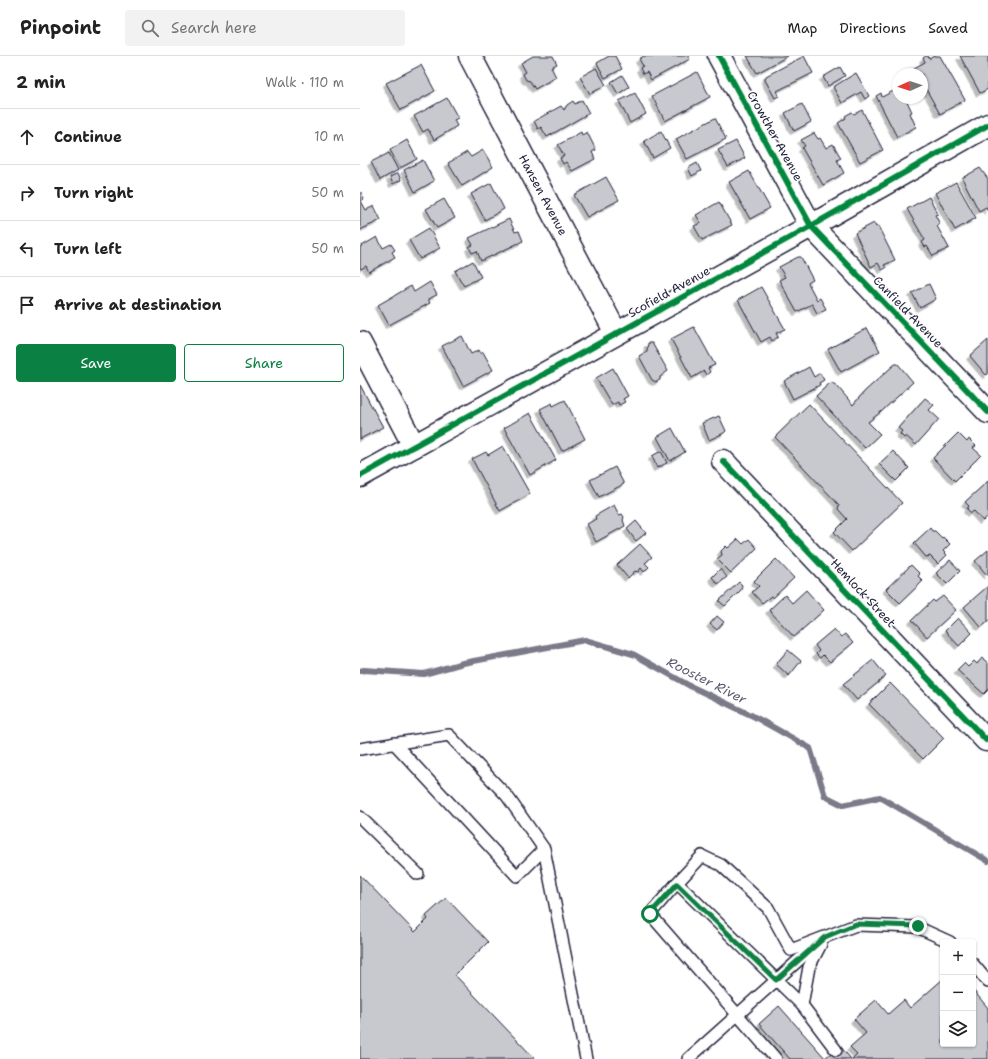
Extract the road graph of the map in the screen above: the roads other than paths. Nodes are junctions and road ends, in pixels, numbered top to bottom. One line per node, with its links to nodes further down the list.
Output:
1 (470, 56): 5 (street, Hansen Avenue)
2 (719, 56): 4 (street, Crowther Avenue)
3 (988, 124): 4 (street, Scofield Avenue)
4 (811, 226): 5 (street, Scofield Avenue); 7 (street, Canfield Avenue)
5 (616, 333): 8 (street, Scofield Avenue)
6 (360, 343): 8 (street)
7 (988, 412)
8 (414, 446): 10 (street, Scofield Avenue)
9 (723, 461): 11 (street, Hemlock Street)
10 (360, 476)
11 (987, 739)
12 (394, 743): 13 (lane); 15 (lane); 15 (lane)
13 (360, 749)
14 (360, 817): 16 (lane)
15 (544, 849): 26 (lane)
16 (418, 874)
17 (677, 884): 18 (lane); 21 (lane); 24 (lane)
18 (825, 937): 19 (lane); 21 (lane); 23 (lane)
19 (944, 939)
20 (976, 968): 22 (lane)
21 (776, 980): 23 (lane); 24 (lane)
22 (988, 982)
23 (802, 1005): 25 (lane)
24 (738, 1016): 27 (lane); 28 (lane)
25 (836, 1050)
26 (586, 1059)
27 (688, 1059)
28 (776, 1059)

